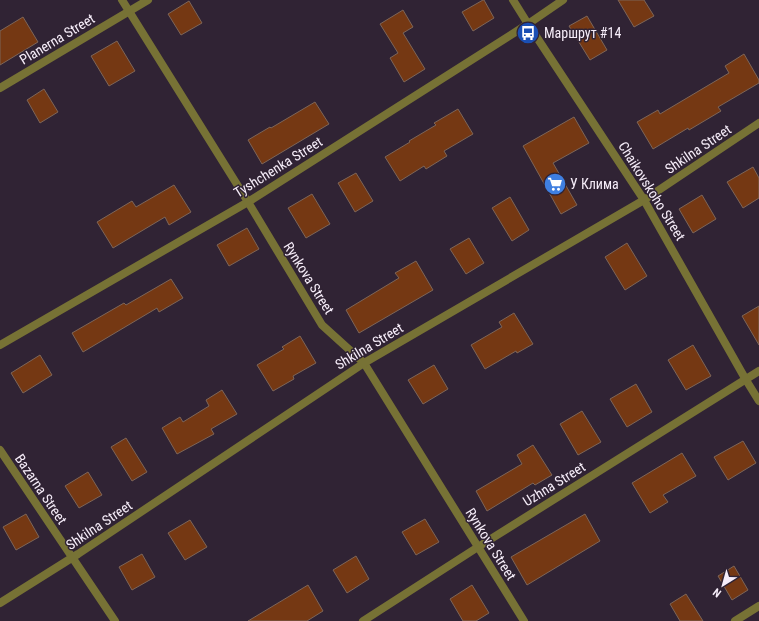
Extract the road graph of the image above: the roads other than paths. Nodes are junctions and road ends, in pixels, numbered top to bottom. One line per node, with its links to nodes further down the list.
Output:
1 (122, 0): 5 (street, Rynkova Street)
2 (148, 0): 5 (street, Planerna Street)
3 (513, 0): 6 (street, Chaikovskoho Street)
4 (563, 0): 6 (street, Tyshchenka Street)
5 (129, 11): 7 (street, Planerna Street); 10 (street, Rynkova Street)
6 (528, 24): 9 (street, Chaikovskoho Street); 10 (street, Tyshchenka Street)
7 (0, 88)
8 (759, 123): 9 (street, Shkilna Street)
9 (644, 200): 12 (street, Shkilna Street); 14 (street, Chaikovskoho Street)
10 (248, 202): 11 (street, Tyshchenka Street); 12 (street, Rynkova Street)
11 (0, 345)
12 (364, 363): 17 (street, Rynkova Street); 18 (street, Shkilna Street)
13 (759, 371): 14 (street, Uzhna Street)
14 (746, 380): 15 (street, Chaikovskoho Street); 17 (street, Uzhna Street)
15 (759, 401)
16 (0, 450): 18 (street, Bazarna Street)
17 (478, 547): 22 (street, Uzhna Street); 23 (street, Rynkova Street)
18 (72, 558): 19 (street, Shkilna Street); 21 (street, Bazarna Street)
19 (0, 603)
20 (759, 606): 24 (street)
21 (115, 621)
22 (363, 621)
23 (524, 621)
24 (735, 621)

